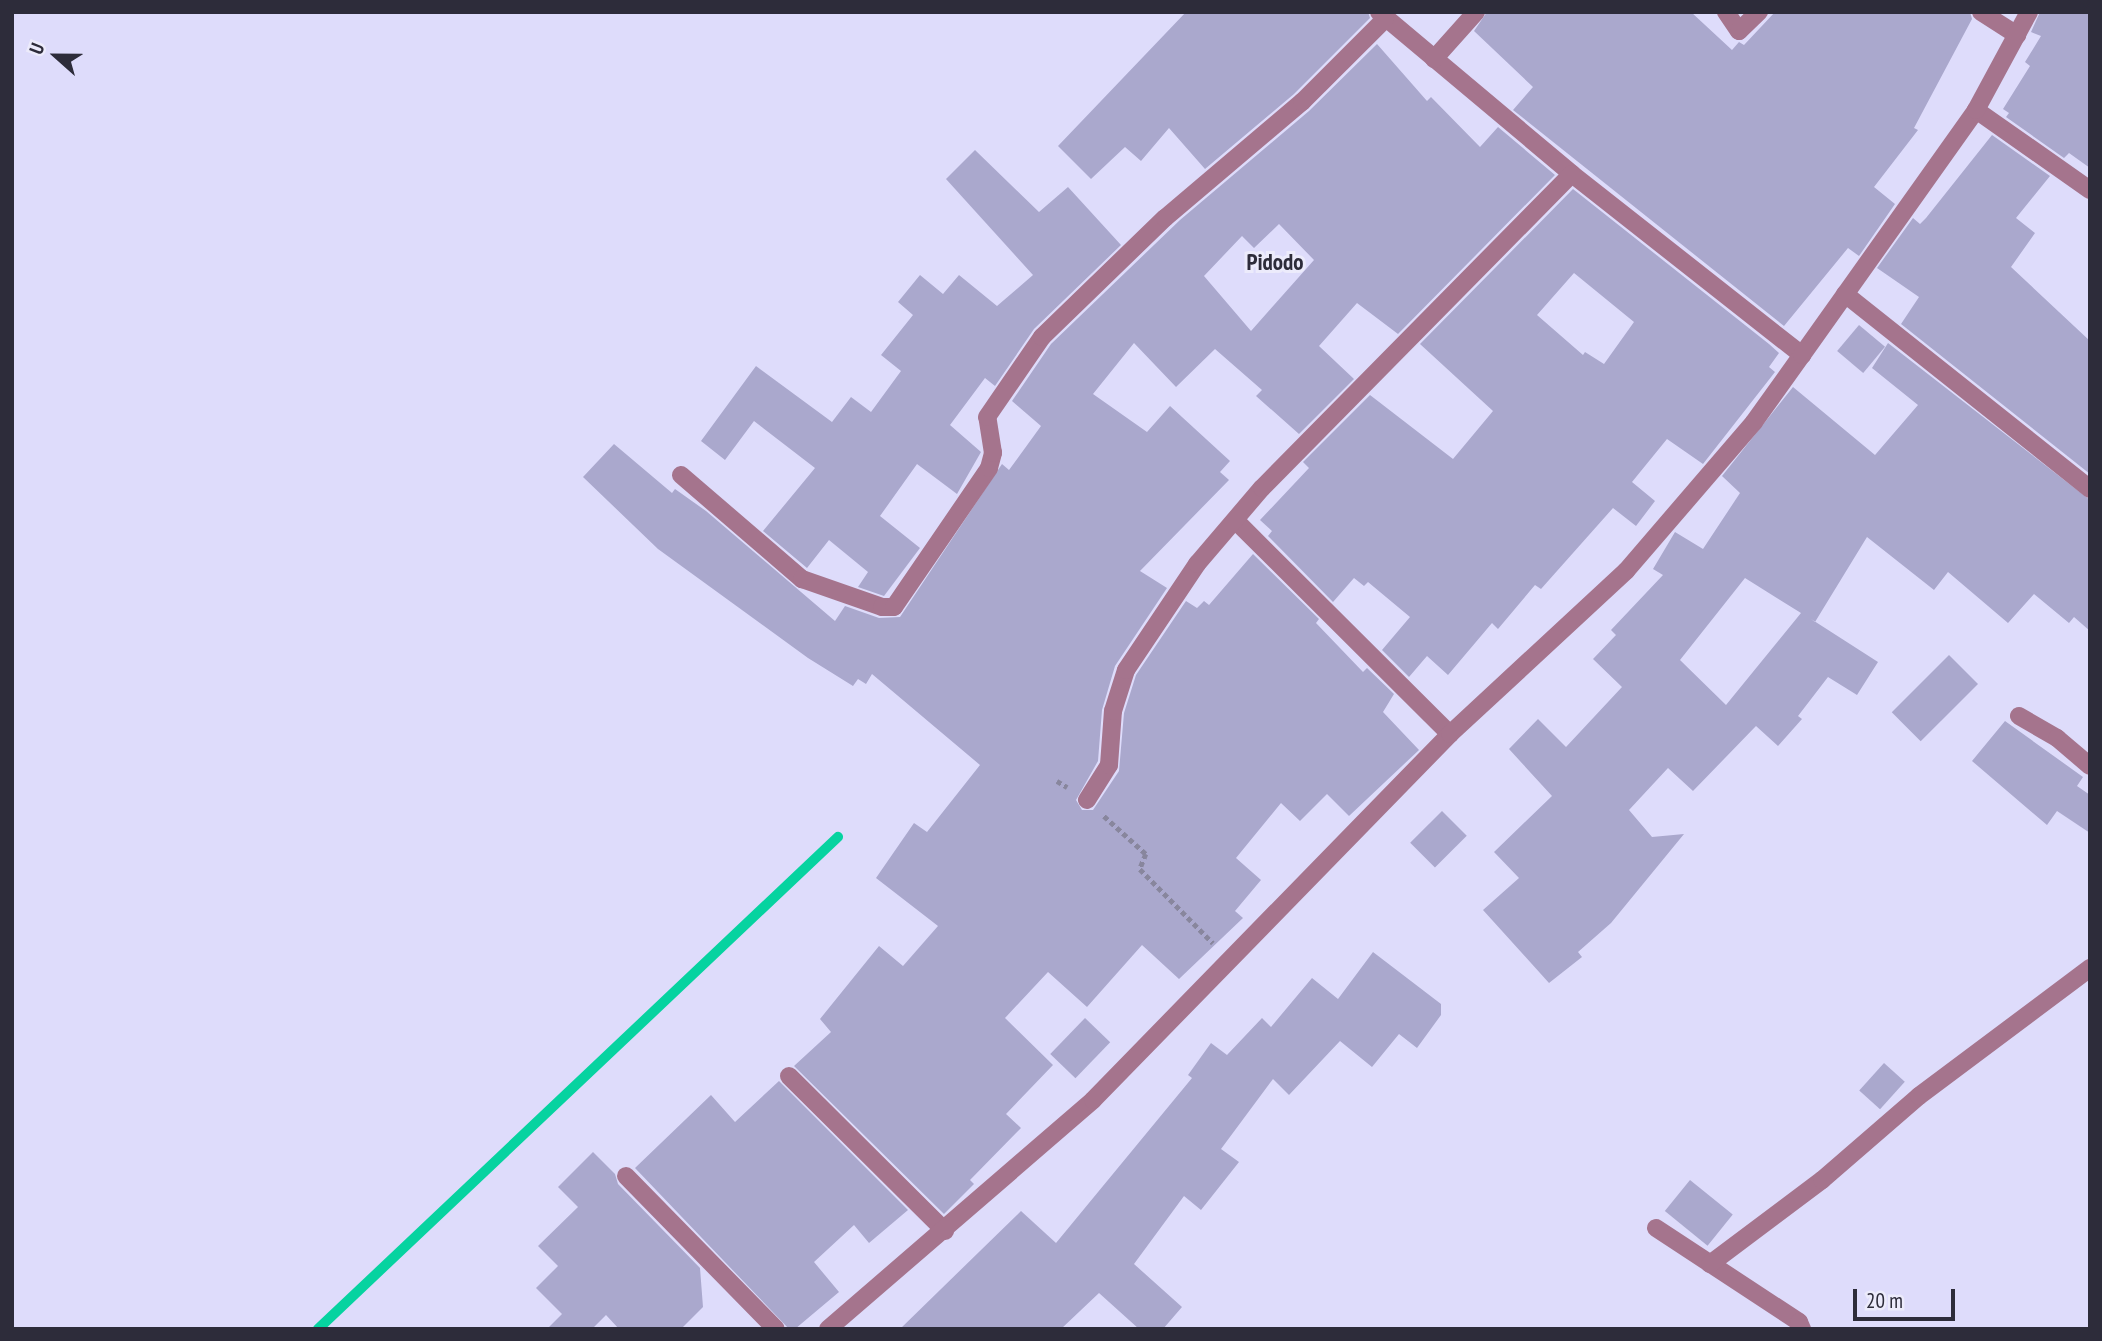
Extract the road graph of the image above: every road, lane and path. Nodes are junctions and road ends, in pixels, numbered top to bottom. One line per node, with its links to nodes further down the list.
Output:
1 (1476, 12): 8 (street)
2 (1726, 12): 3 (street)
3 (1759, 12)
4 (1981, 12): 7 (street)
5 (2029, 12): 7 (street)
6 (1382, 15): 8 (street); 14 (street)
7 (2017, 35): 9 (street)
8 (1434, 59): 10 (street)
9 (1976, 110): 11 (street); 12 (street)
10 (1572, 174): 13 (street); 16 (street)
11 (2090, 190)
12 (1845, 294): 13 (street); 15 (street)
13 (1802, 355): 18 (street)
14 (681, 475)
15 (2090, 489)
16 (1236, 521): 18 (street); 21 (street)
17 (2019, 716): 19 (street)
18 (1450, 734): 22 (street)
19 (2090, 766)
20 (1057, 780): 21 (path)
21 (1087, 800): 22 (path)
22 (1231, 961): 27 (street)
23 (2090, 968): 28 (street)
24 (789, 1076): 27 (street)
25 (626, 1176): 29 (street)
26 (1656, 1228): 28 (street)
27 (945, 1231): 30 (street)
28 (1710, 1264): 31 (street)
29 (776, 1329)
30 (828, 1329)
31 (1802, 1329)

